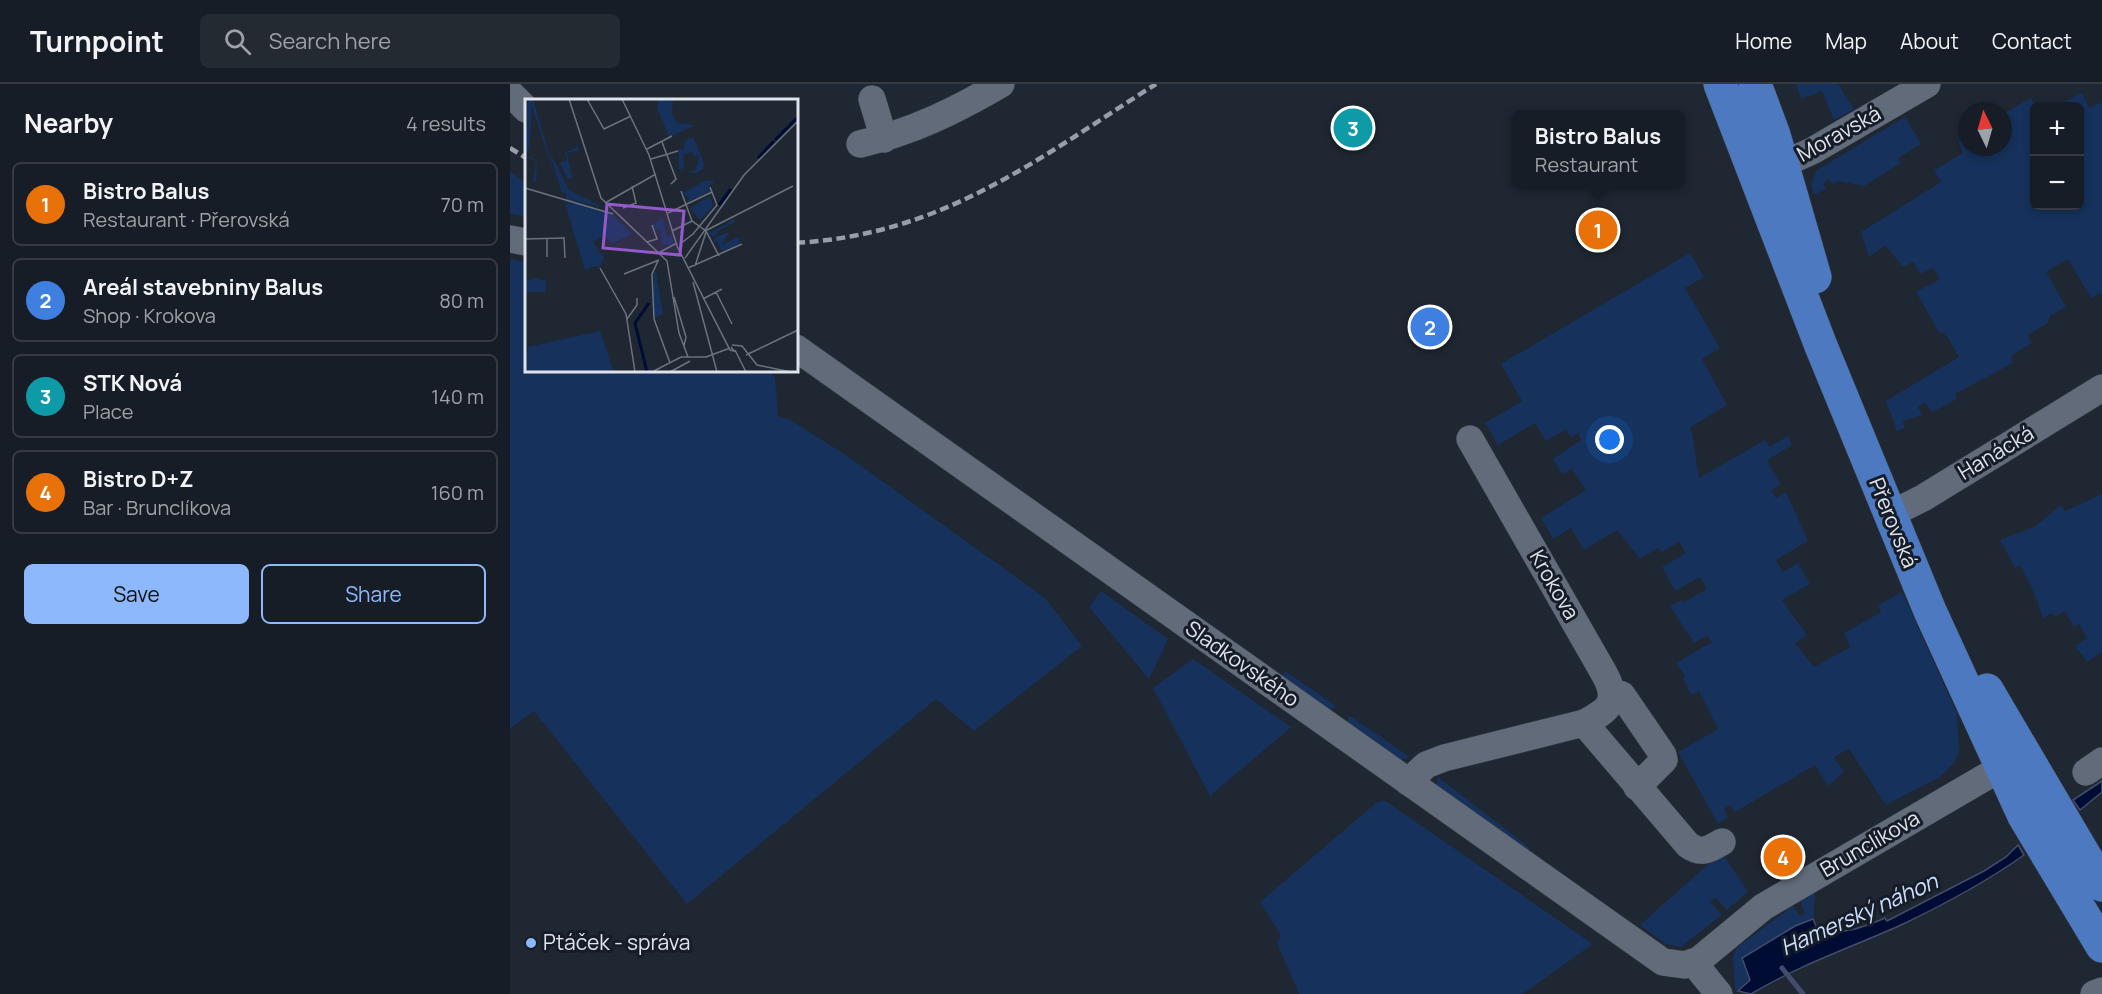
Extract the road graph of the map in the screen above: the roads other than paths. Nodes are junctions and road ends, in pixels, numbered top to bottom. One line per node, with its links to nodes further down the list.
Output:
1 (1001, 84): 6 (street)
2 (1720, 84): 14 (main road, Přerovská)
3 (1755, 84): 8 (main road, Přerovská)
4 (1927, 84): 8 (street, Moravská)
5 (510, 93): 7 (street)
6 (872, 99)
7 (525, 108)
8 (1783, 164): 14 (main road, Přerovská)
9 (510, 240): 10 (street)
10 (525, 242)
11 (798, 349): 18 (street, Sladkovského)
12 (2102, 388): 14 (street, Hanácká)
13 (1470, 439): 15 (street, Krokova)
14 (1897, 511): 17 (main road, Přerovská)
15 (1612, 692): 16 (street); 19 (street)
16 (1584, 723): 18 (street); 19 (street)
17 (2013, 760): 21 (main road, Přerovská); 22 (main road, Přerovská); 23 (street, Brunclíkova)
18 (1408, 782): 23 (street, Sladkovského)
19 (1637, 787): 20 (street)
20 (1722, 842)
21 (2101, 882)
22 (2102, 946)
23 (1693, 962): 25 (street)
24 (2102, 991): 26 (street)
25 (1719, 994)
26 (2094, 994)

